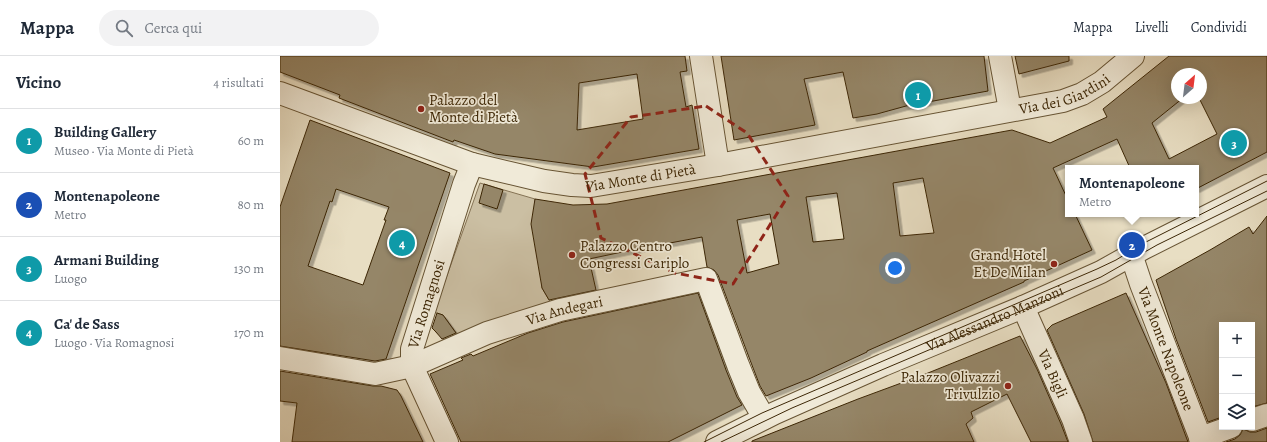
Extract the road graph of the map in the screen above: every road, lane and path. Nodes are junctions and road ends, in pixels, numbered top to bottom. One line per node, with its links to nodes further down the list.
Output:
1 (700, 56): 7 (street)
2 (1000, 56): 5 (street)
3 (1133, 56): 5 (street, Via dei Giardini)
4 (280, 93): 6 (street, Via Monte di Pietà)
5 (1010, 110): 7 (street, Via Monte di Pietà)
6 (472, 164): 7 (street, Via Monte di Pietà); 12 (street, Via Romagnosi)
7 (718, 165)
8 (1267, 186): 9 (street, Via Alessandro Manzoni)
9 (1131, 254): 10 (street, Via Alessandro Manzoni); 17 (street, Via Monte Napoleone)
10 (1023, 307): 14 (street, Via Alessandro Manzoni); 20 (street, Via Bigli)
11 (280, 358): 12 (street, Via Andegari)
12 (412, 366): 14 (street, Via Andegari); 18 (street, Via Romagnosi)
13 (1267, 415): 15 (street)
14 (764, 418): 19 (street, Via Alessandro Manzoni)
15 (1255, 419)
16 (1224, 430): 17 (street)
17 (1201, 440)
18 (447, 442)
19 (718, 442)
20 (1082, 442)

